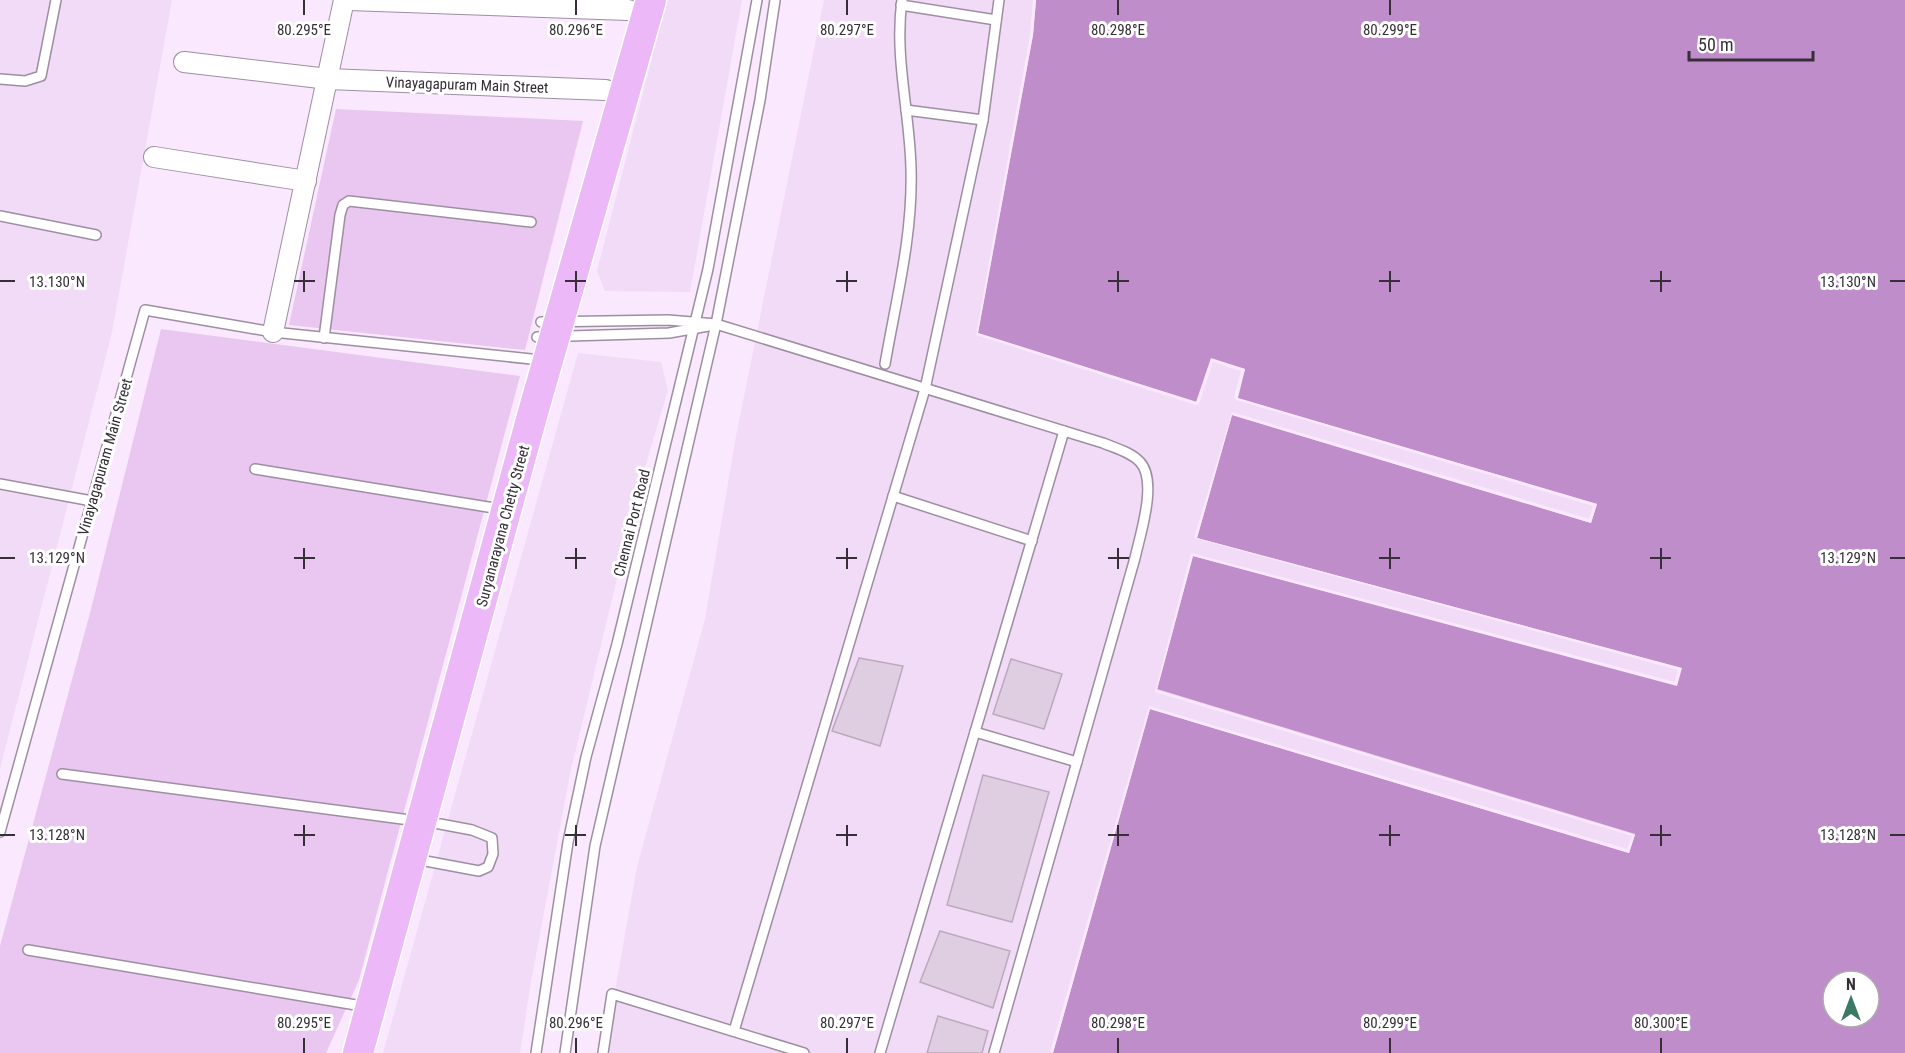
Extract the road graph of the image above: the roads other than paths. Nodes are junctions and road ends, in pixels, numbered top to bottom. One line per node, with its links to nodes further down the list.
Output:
1 (56, 0): 11 (lane)
2 (344, 0): 12 (street)
3 (349, 0): 8 (street)
4 (757, 0): 22 (lane, Chennai Port Road)
5 (775, 0): 21 (lane)
6 (999, 0): 9 (lane)
7 (901, 2): 9 (lane); 14 (lane)
8 (637, 3): 13 (main road, Suryanarayana Chetty Street); 24 (main road, Suryanarayana Chetty Street)
9 (996, 20): 15 (lane)
10 (184, 62): 12 (street, Vinayagapuram Main Street)
11 (0, 79)
12 (328, 79): 13 (street, Vinayagapuram Main Street); 17 (street)
13 (606, 90): 24 (main road, Suryanarayana Chetty Street)
14 (906, 110): 15 (lane); 26 (lane)
15 (983, 120): 27 (lane)
16 (154, 157): 17 (street)
17 (306, 181): 23 (street)
18 (0, 216): 20 (lane)
19 (531, 222): 25 (lane)
20 (96, 235)
21 (716, 324): 22 (lane); 27 (lane); 47 (lane)
22 (695, 326): 24 (lane); 24 (lane); 46 (lane, Chennai Port Road)
23 (273, 332): 25 (lane, Vinayagapuram Main Street); 32 (lane, Vinayagapuram Main Street)
24 (544, 335): 25 (lane, Vinayagapuram Main Street); 33 (main road, Suryanarayana Chetty Street); 38 (main road, Suryanarayana Chetty Street)
25 (324, 338)
26 (885, 364)
27 (925, 388): 28 (lane); 31 (lane)
28 (1064, 431): 34 (lane); 36 (lane)
29 (255, 469): 33 (lane)
30 (0, 484): 32 (lane)
31 (892, 496): 34 (lane); 43 (lane)
32 (92, 501): 39 (lane, Vinayagapuram Main Street)
33 (494, 508): 38 (main road, Suryanarayana Chetty Street)
34 (1032, 541): 35 (lane)
35 (975, 732): 36 (lane); 50 (lane)
36 (1077, 762): 51 (lane)
37 (62, 774): 38 (lane)
38 (414, 820): 40 (main road, Suryanarayana Chetty Street); 40 (lane); 42 (main road, Suryanarayana Chetty Street)
39 (0, 832)
40 (410, 859): 45 (main road, Suryanarayana Chetty Street)
41 (28, 950): 42 (lane)
42 (356, 1005): 44 (main road, Suryanarayana Chetty Street)
43 (734, 1031): 48 (lane); 49 (lane)
44 (343, 1053)
45 (358, 1053)
46 (536, 1053)
47 (565, 1053)
48 (603, 1053)
49 (804, 1053)
50 (880, 1053)
51 (994, 1053)

